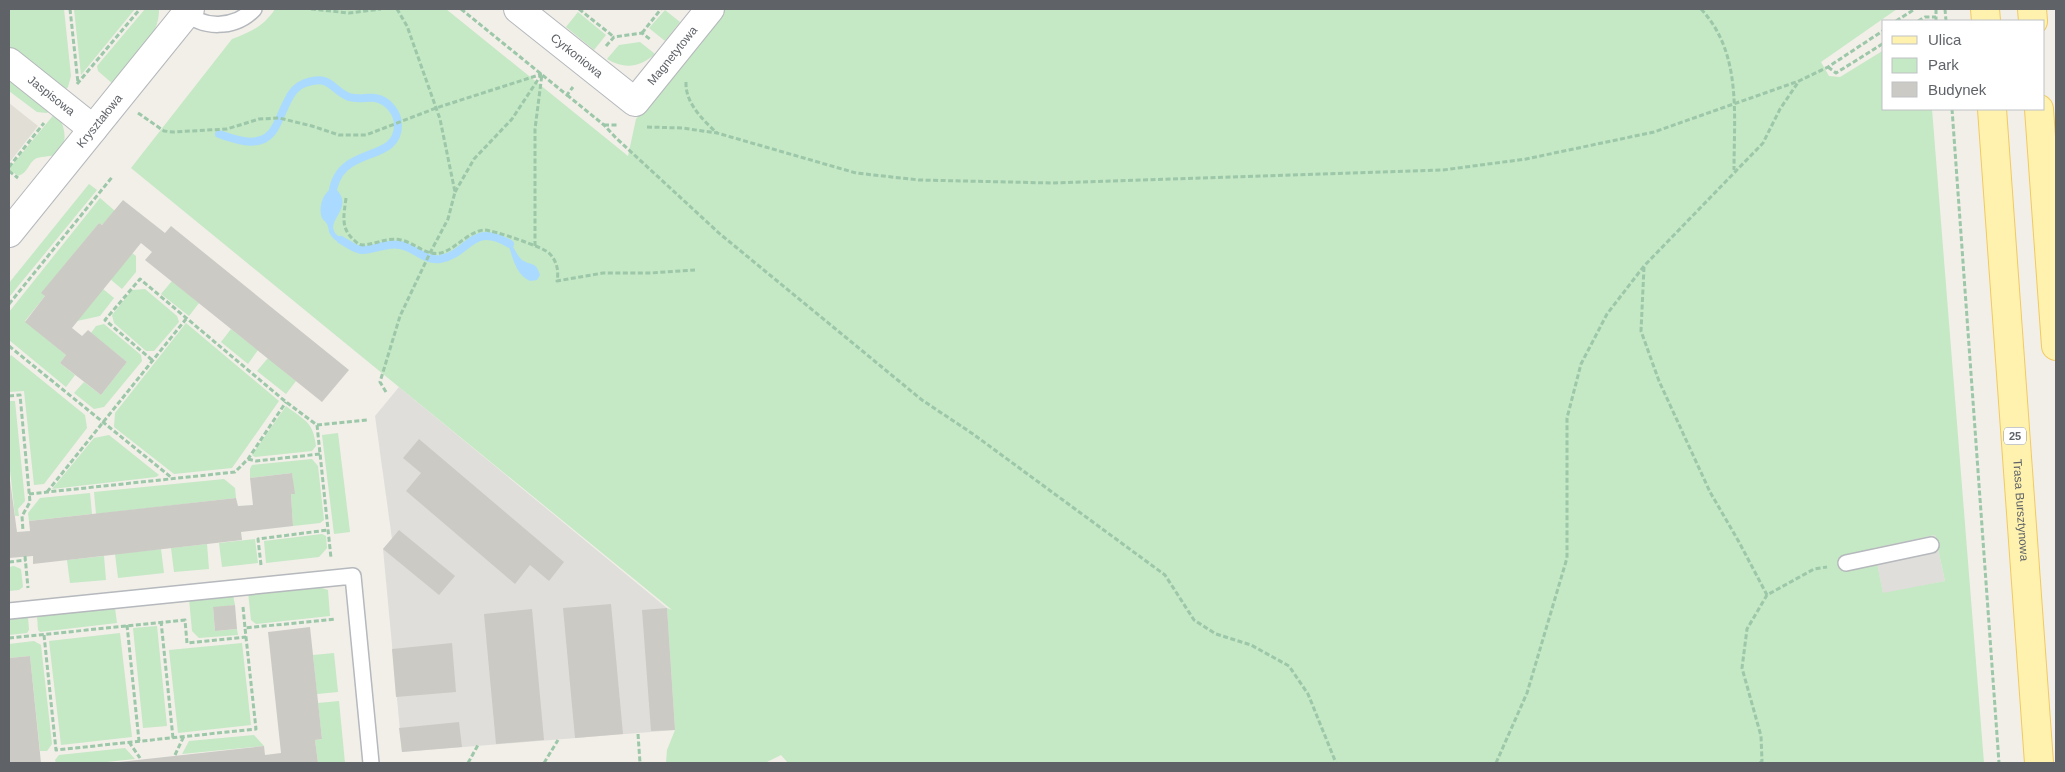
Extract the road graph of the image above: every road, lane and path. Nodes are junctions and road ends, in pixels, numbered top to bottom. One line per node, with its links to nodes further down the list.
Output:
1 (70, 9): 2 (path)
2 (140, 9)
3 (254, 9): 15 (lane)
4 (312, 9): 5 (path)
5 (381, 9)
6 (397, 9): 34 (path)
7 (461, 9): 27 (path)
8 (518, 9): 38 (street, Cyrkoniowa)
9 (579, 9): 21 (path)
10 (662, 9): 20 (path)
11 (710, 9): 38 (street, Magnetytowa)
12 (1701, 9): 33 (path)
13 (1915, 9): 17 (path)
14 (1936, 9): 16 (path)
15 (187, 10): 32 (street, Kryształowa)
16 (1936, 19): 18 (path)
17 (1898, 20)
18 (1920, 20)
19 (1882, 31): 26 (path)
20 (642, 33): 21 (path); 22 (path)
21 (614, 37): 24 (path)
22 (655, 43)
23 (1882, 44): 26 (path)
24 (605, 48)
25 (9, 62): 41 (street, Jaspisowa)
26 (1828, 68): 29 (path)
27 (542, 74): 31 (path); 34 (path); 47 (path); 50 (path)
28 (686, 79): 42 (path)
29 (1799, 81): 33 (path); 43 (path)
30 (577, 83): 31 (path)
31 (567, 95): 39 (path)
32 (118, 99): 34 (path); 41 (street, Kryształowa)
33 (1735, 103): 42 (path); 43 (path)
34 (436, 108): 47 (path)
35 (1952, 110): 106 (path)
36 (1992, 110): 107 (main road, Trasa Bursztynowa / 25)
37 (2040, 110): 56 (main road)
38 (640, 114): 42 (path)
39 (604, 125): 40 (path); 103 (path)
40 (620, 125)
41 (94, 129): 49 (street, Kryształowa)
42 (717, 133)
43 (1734, 170): 52 (path)
44 (9, 171): 46 (path)
45 (113, 176): 54 (path)
46 (21, 180)
47 (455, 192): 51 (path)
48 (346, 198): 51 (path)
49 (9, 233)
50 (535, 246): 51 (path); 53 (path)
51 (430, 253): 60 (path)
52 (1644, 266): 80 (path); 104 (path)
53 (695, 270)
54 (9, 304)
55 (186, 319): 59 (path); 59 (path); 62 (path)
56 (2056, 346)
57 (10, 347): 58 (path); 64 (path)
58 (9, 353)
59 (152, 360): 64 (path)
60 (386, 392)
61 (9, 396): 70 (path)
62 (286, 402): 65 (path); 67 (path)
63 (367, 420): 65 (path)
64 (102, 421): 68 (path); 69 (path)
65 (317, 425): 66 (path)
66 (320, 454): 67 (path); 71 (path)
67 (248, 459): 68 (path)
68 (173, 478): 69 (path)
69 (46, 492): 70 (path)
70 (29, 494): 72 (path)
71 (328, 530): 76 (path); 77 (path)
72 (23, 531)
73 (1931, 545): 75 (lane)
74 (9, 562): 78 (path)
75 (1846, 563): 80 (path)
76 (261, 570)
77 (333, 578): 79 (lane); 83 (path); 99 (lane)
78 (29, 594)
79 (158, 596): 81 (lane); 84 (path)
80 (1767, 596): 105 (path)
81 (124, 599): 82 (lane); 85 (path)
82 (9, 611)
83 (336, 618): 86 (path); 88 (path)
84 (161, 622): 85 (path); 88 (path); 92 (path)
85 (127, 626): 87 (path); 94 (path)
86 (337, 628)
87 (44, 635): 89 (path); 95 (path)
88 (246, 636): 91 (path)
89 (9, 638)
90 (638, 734): 102 (path)
91 (184, 736): 92 (path); 97 (path)
92 (173, 738): 94 (path)
93 (558, 740): 101 (path)
94 (139, 741): 95 (path)
95 (129, 742): 98 (path)
96 (478, 745): 100 (path)
97 (175, 755)
98 (140, 758)
99 (370, 763)
100 (468, 763)
101 (544, 763)
102 (640, 763)
103 (1336, 763)
104 (1496, 763)
105 (1760, 763)
106 (1999, 763)
107 (2039, 763)

